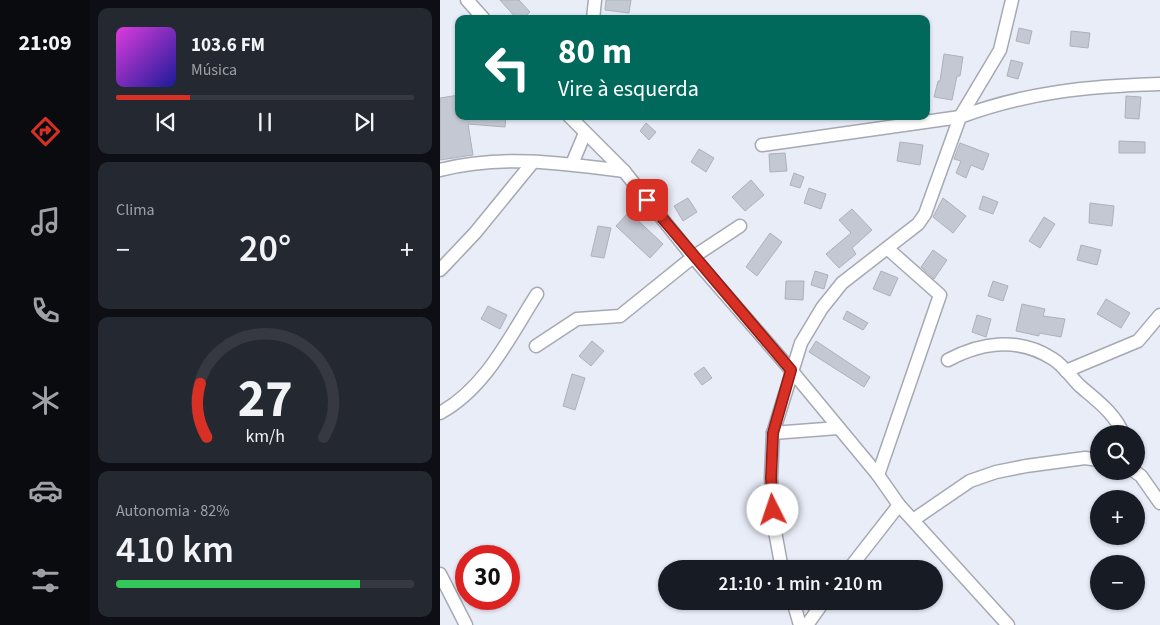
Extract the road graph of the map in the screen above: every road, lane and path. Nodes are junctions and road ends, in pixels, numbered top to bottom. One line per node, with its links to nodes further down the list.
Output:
1 (467, 0): 4 (street)
2 (595, 0): 5 (street)
3 (1012, 0): 7 (street)
4 (480, 15)
5 (593, 15)
6 (1160, 84): 7 (street)
7 (960, 117): 11 (street); 17 (street)
8 (573, 120): 10 (street)
9 (583, 120): 10 (street)
10 (583, 131): 13 (street); 15 (street)
11 (762, 145)
12 (534, 162): 13 (street); 14 (street); 19 (street)
13 (572, 164): 15 (street)
14 (440, 170)
15 (624, 171): 18 (street)
16 (740, 226): 18 (street)
17 (888, 249): 24 (street); 31 (street)
18 (693, 257): 22 (street); 24 (street)
19 (440, 270)
20 (537, 294): 26 (street)
21 (1160, 315): 25 (street)
22 (536, 346)
23 (948, 360): 25 (street)
24 (791, 370): 28 (street); 29 (street)
25 (1066, 371): 27 (street)
26 (440, 413)
27 (1118, 425)
28 (838, 428): 29 (street); 31 (street)
29 (773, 433): 36 (street)
30 (1090, 460): 35 (street)
31 (878, 475): 34 (street)
32 (1143, 480): 33 (street)
33 (1160, 503)
34 (899, 504): 35 (street); 37 (street)
35 (913, 520): 44 (street)
36 (780, 560)
37 (856, 560)
38 (440, 575): 41 (street)
39 (796, 610): 42 (street)
40 (818, 610): 43 (street)
41 (466, 625)
42 (800, 625)
43 (807, 625)
44 (1008, 625)

